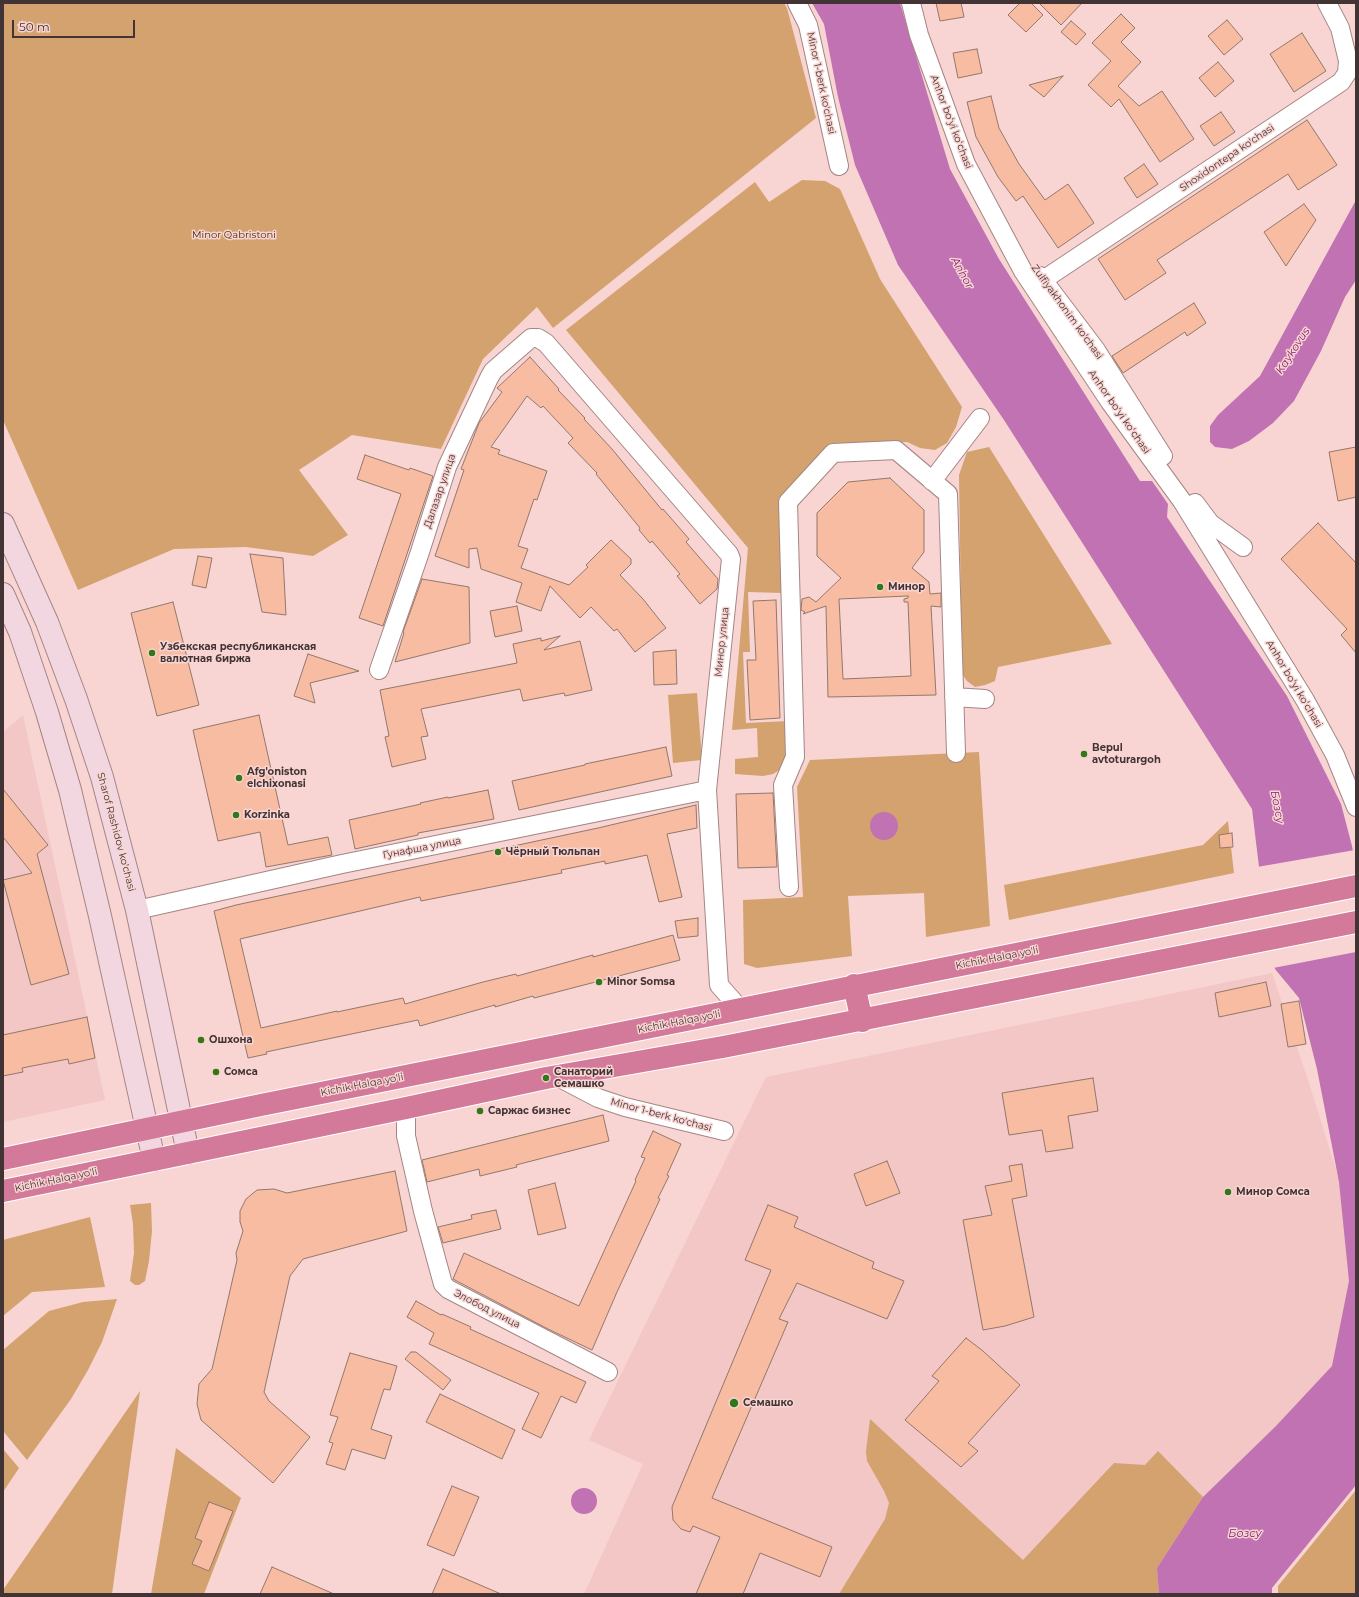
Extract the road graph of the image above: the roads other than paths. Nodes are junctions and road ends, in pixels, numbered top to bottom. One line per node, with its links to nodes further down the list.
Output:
1 (796, 3): 5 (street, Minor 1-berk ko'chasi)
2 (911, 3): 18 (street, Anhor boʻyi koʻchasi)
3 (922, 3): 6 (street, Zulfiyakhonim ko'chasi)
4 (1327, 3): 6 (street, Shoxidontepa ko'chasi)
5 (838, 166)
6 (1043, 280): 11 (street, Zulfiyakhonim ko'chasi)
7 (538, 338): 13 (street, Далазар улица); 17 (street, Минор улица)
8 (980, 418): 9 (street)
9 (932, 481): 14 (street); 20 (street)
10 (3, 524): 21 (main road, Sharof Rashidov ko'chasi)
11 (1243, 546)
12 (3, 594): 29 (main road)
13 (379, 670)
14 (954, 697): 15 (street); 16 (street)
15 (985, 699)
16 (956, 753)
17 (707, 790): 21 (street, Гунафша улица); 24 (street, Минор улица)
18 (1356, 807)
19 (1356, 886): 23 (highway, Kichik Halqa yo'li)
20 (789, 887)
21 (137, 910): 28 (main road, Sharof Rashidov ko'chasi)
22 (1356, 922): 25 (highway, Kichik Halqa yo'li)
23 (854, 985): 24 (highway, Kichik Halqa yo'li); 25 (highway)
24 (741, 1010): 28 (highway, Kichik Halqa yo'li)
25 (862, 1021): 26 (highway, Kichik Halqa yo'li)
26 (556, 1076): 27 (highway, Kichik Halqa yo'li); 30 (street, Minor 1-berk ko'chasi)
27 (406, 1108): 31 (highway, Kichik Halqa yo'li); 35 (street, Элобод улица)
28 (181, 1122): 29 (highway, Kichik Halqa yo'li); 31 (main road, Sharof Rashidov ko'chasi)
29 (147, 1129): 32 (highway, Kichik Halqa yo'li); 33 (main road)
30 (724, 1131)
31 (188, 1153): 33 (highway, Kichik Halqa yo'li)
32 (3, 1159)
33 (154, 1160): 34 (highway, Kichik Halqa yo'li)
34 (3, 1191)
35 (608, 1372)

